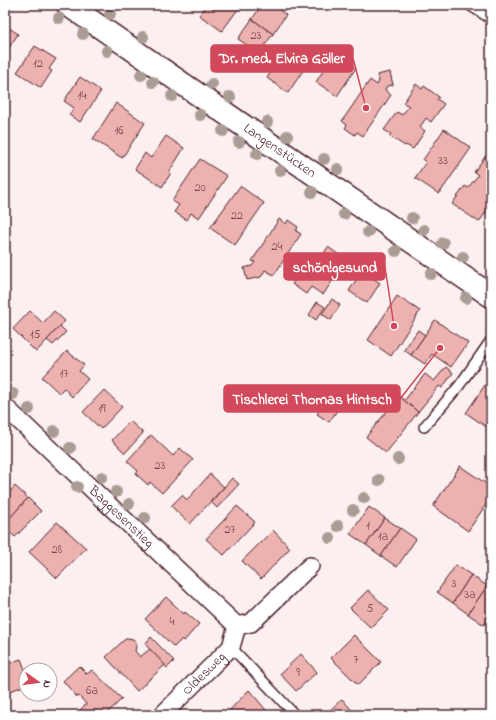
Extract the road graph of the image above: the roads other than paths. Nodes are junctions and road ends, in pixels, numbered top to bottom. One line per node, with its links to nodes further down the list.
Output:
1 (68, 5): 4 (street, Langenstücken)
2 (469, 5): 3 (lane)
3 (491, 19)
4 (491, 296)
5 (491, 340): 7 (lane)
6 (5, 408): 9 (street, Baggesenstieg)
7 (424, 427)
8 (310, 566): 9 (street)
9 (237, 626): 10 (street, Oldesweg)
10 (231, 647): 11 (street, Oldesweg); 12 (lane)
11 (162, 715)
12 (295, 715)

